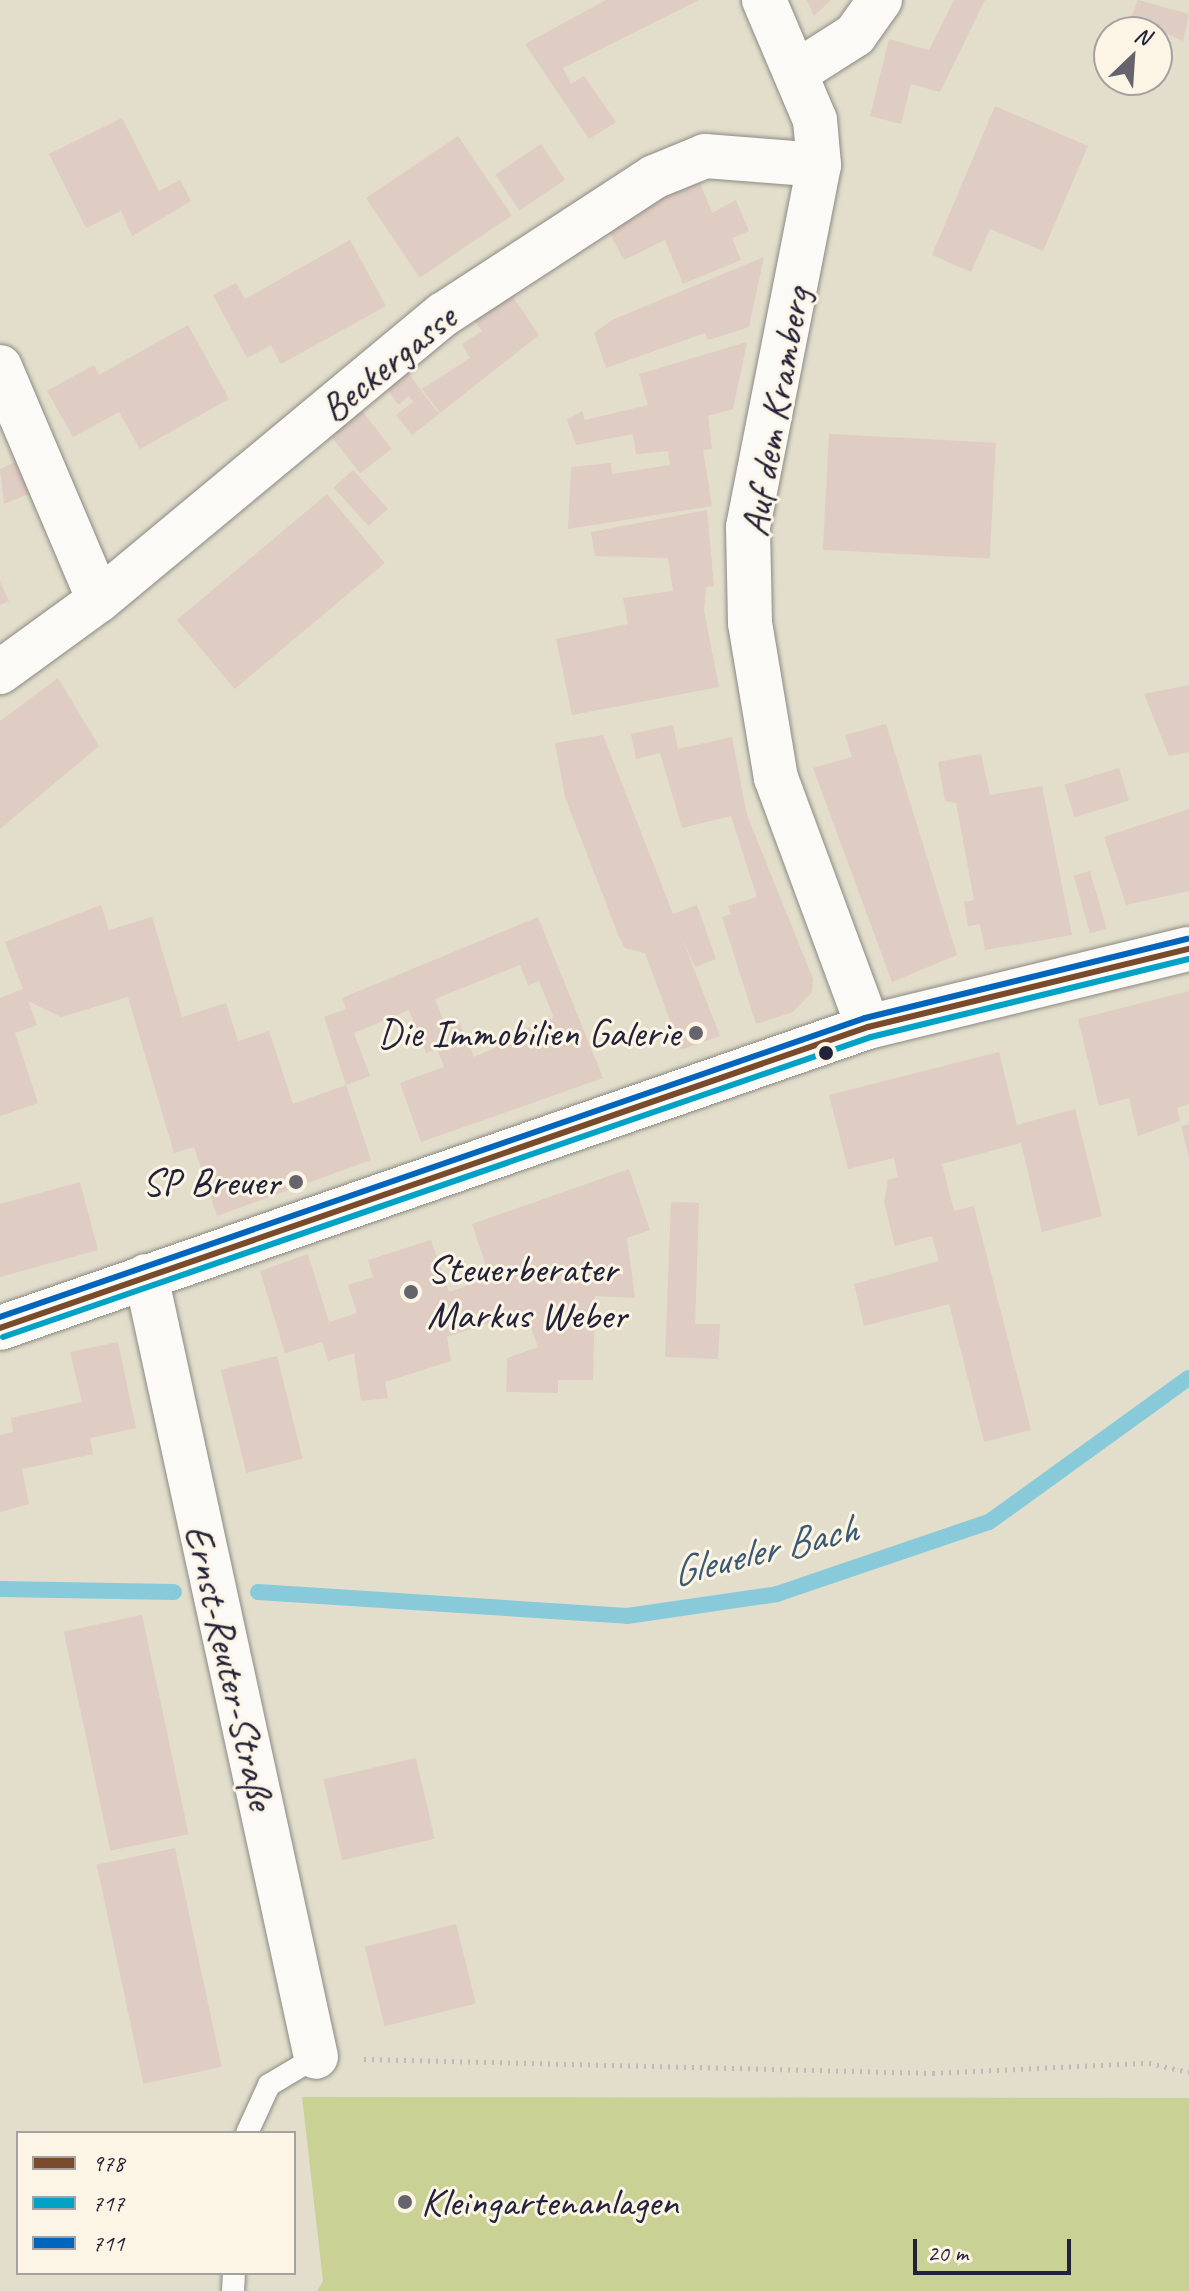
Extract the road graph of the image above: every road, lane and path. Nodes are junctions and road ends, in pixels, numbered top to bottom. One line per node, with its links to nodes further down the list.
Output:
1 (764, 0): 3 (street, Auf dem Kramberg)
2 (880, 0): 3 (street)
3 (797, 72): 4 (street, Auf dem Kramberg)
4 (819, 165): 6 (street, Beckergasse); 9 (street, Auf dem Kramberg)
5 (0, 367): 6 (street)
6 (99, 600): 7 (street, Beckergasse)
7 (0, 672)
8 (1189, 949): 9 (street)
9 (868, 1027): 10 (street)
10 (146, 1276): 11 (street); 12 (street, Ernst-Reuter-Straße)
11 (0, 1328)
12 (316, 2057): 13 (path); 14 (lane)
13 (1189, 2072)
14 (248, 2131)

